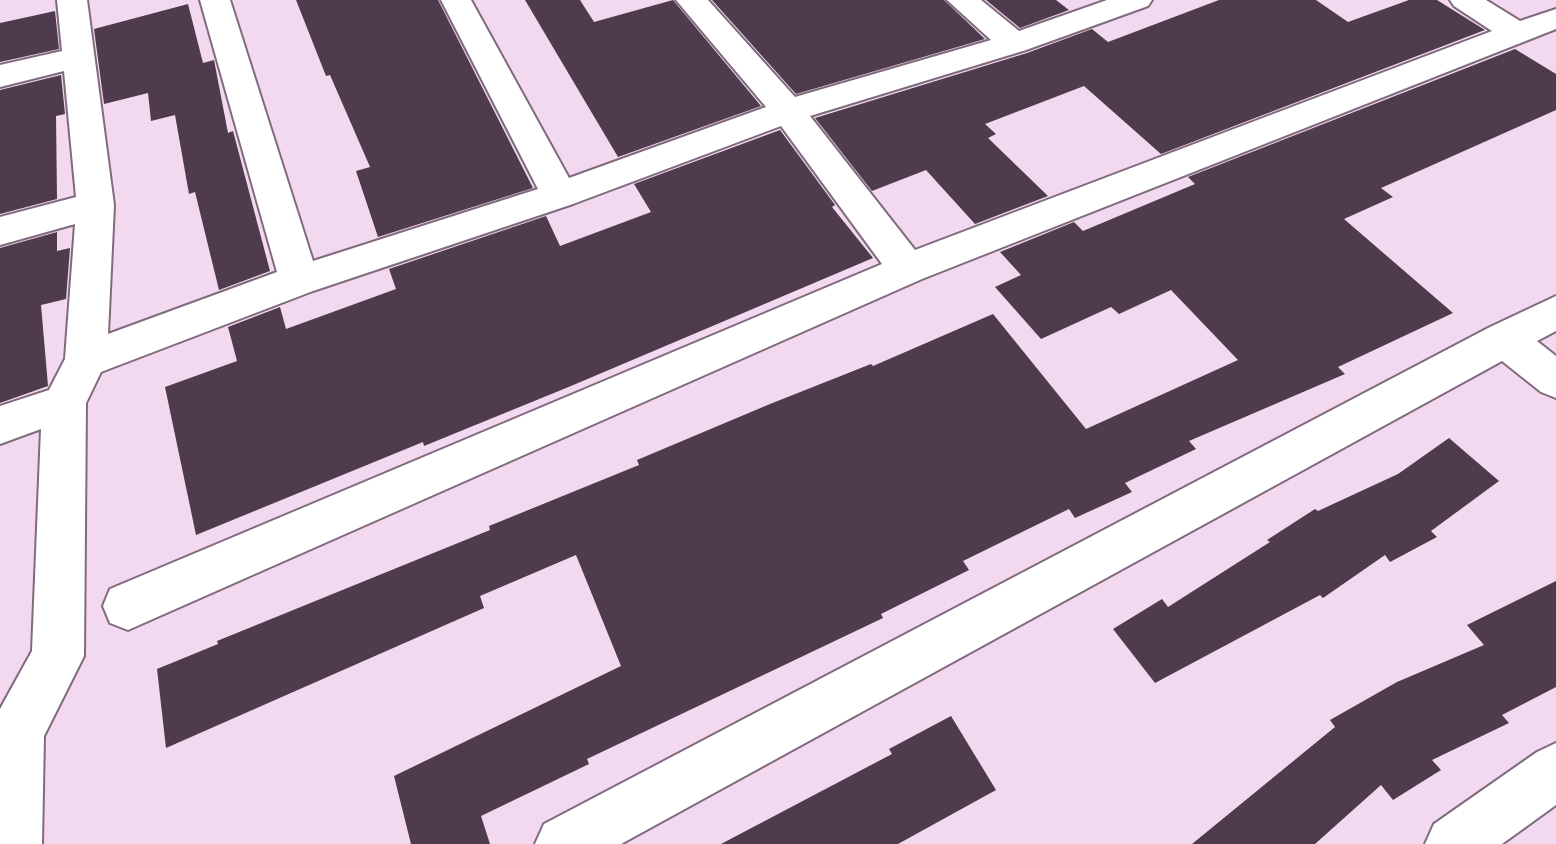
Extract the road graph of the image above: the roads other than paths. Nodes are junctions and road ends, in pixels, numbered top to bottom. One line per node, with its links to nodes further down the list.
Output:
1 (72, 0): 11 (street)
2 (215, 0): 18 (street)
3 (456, 0): 14 (street)
4 (691, 0): 13 (street)
5 (962, 0): 10 (street)
6 (1137, 0): 10 (street)
7 (1465, 0): 9 (street)
8 (1556, 18): 9 (street)
9 (1518, 34): 17 (street)
10 (1015, 43): 13 (street)
11 (79, 57): 12 (street); 15 (street)
12 (0, 76)
13 (788, 111): 14 (street); 17 (street)
14 (560, 195): 18 (street)
15 (95, 205): 16 (street); 21 (street)
16 (0, 231)
17 (908, 269): 25 (street)
18 (299, 280): 21 (street)
19 (1556, 312): 20 (street)
20 (1505, 339): 22 (street); 29 (street)
21 (86, 360): 23 (street)
22 (1556, 380)
23 (64, 403): 24 (street); 26 (street)
24 (0, 425)
25 (128, 606)
26 (8, 736): 28 (street)
27 (1556, 771): 30 (street)
28 (13, 844)
29 (564, 844)
30 (1454, 844)

